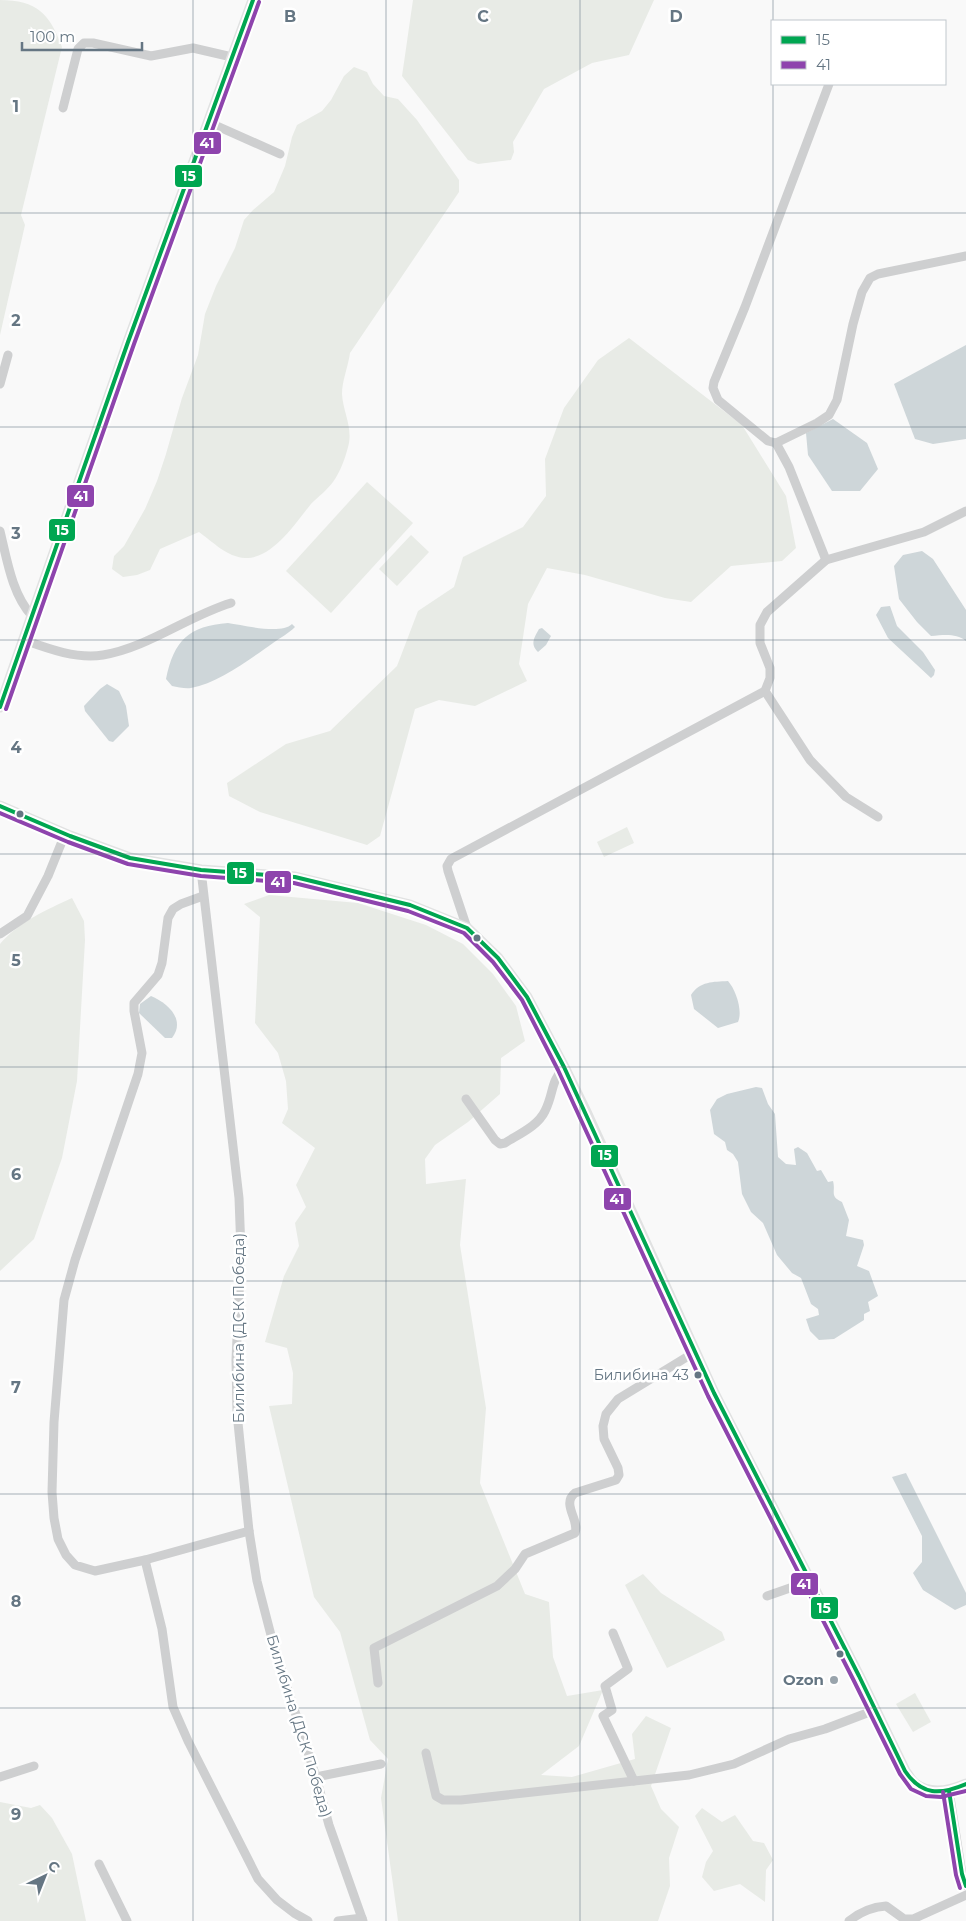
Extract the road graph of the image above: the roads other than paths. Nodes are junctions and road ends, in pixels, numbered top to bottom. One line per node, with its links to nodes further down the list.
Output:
1 (252, 0): 2 (main road)
2 (232, 57): 4 (street); 5 (main road)
3 (829, 85): 10 (street)
4 (63, 108)
5 (208, 122): 6 (street); 15 (main road)
6 (280, 154)
7 (966, 256): 10 (street)
8 (8, 355): 9 (street)
9 (0, 384)
10 (776, 443): 13 (street)
11 (966, 511): 13 (street)
12 (0, 531): 15 (street)
13 (826, 560): 17 (street)
14 (231, 603): 16 (street)
15 (32, 616): 16 (main road)
16 (24, 640): 18 (main road)
17 (764, 691): 20 (street); 24 (street)
18 (0, 707)
19 (0, 806): 21 (main road)
20 (878, 817)
21 (64, 834): 22 (main road); 25 (street)
22 (201, 870): 23 (street, Билибина (ДСК Победа)); 24 (main road)
23 (203, 896): 29 (street, Билибина (ДСК Победа)); 30 (street)
24 (467, 928): 26 (main road)
25 (0, 934)
26 (564, 1067): 27 (street); 28 (main road)
27 (466, 1099)
28 (695, 1352): 31 (main road); 34 (street)
29 (249, 1531): 30 (street); 40 (street, Билибина (ДСК Победа))
30 (144, 1560): 49 (street)
31 (810, 1581): 32 (street); 35 (main road)
32 (768, 1596)
33 (613, 1633): 41 (street)
34 (378, 1683)
35 (875, 1710): 41 (street); 43 (main road)
36 (426, 1754): 41 (street)
37 (381, 1764): 40 (street)
38 (34, 1766): 39 (street)
39 (0, 1777)
40 (316, 1777): 47 (street, Билибина (ДСК Победа))
41 (634, 1781)
42 (966, 1784): 43 (main road)
43 (948, 1791): 45 (street)
44 (99, 1864): 48 (street)
45 (966, 1886)
46 (966, 1896): 51 (street)
47 (362, 1920): 50 (street)
48 (127, 1921)
49 (308, 1921)
50 (338, 1921)
51 (849, 1921)

